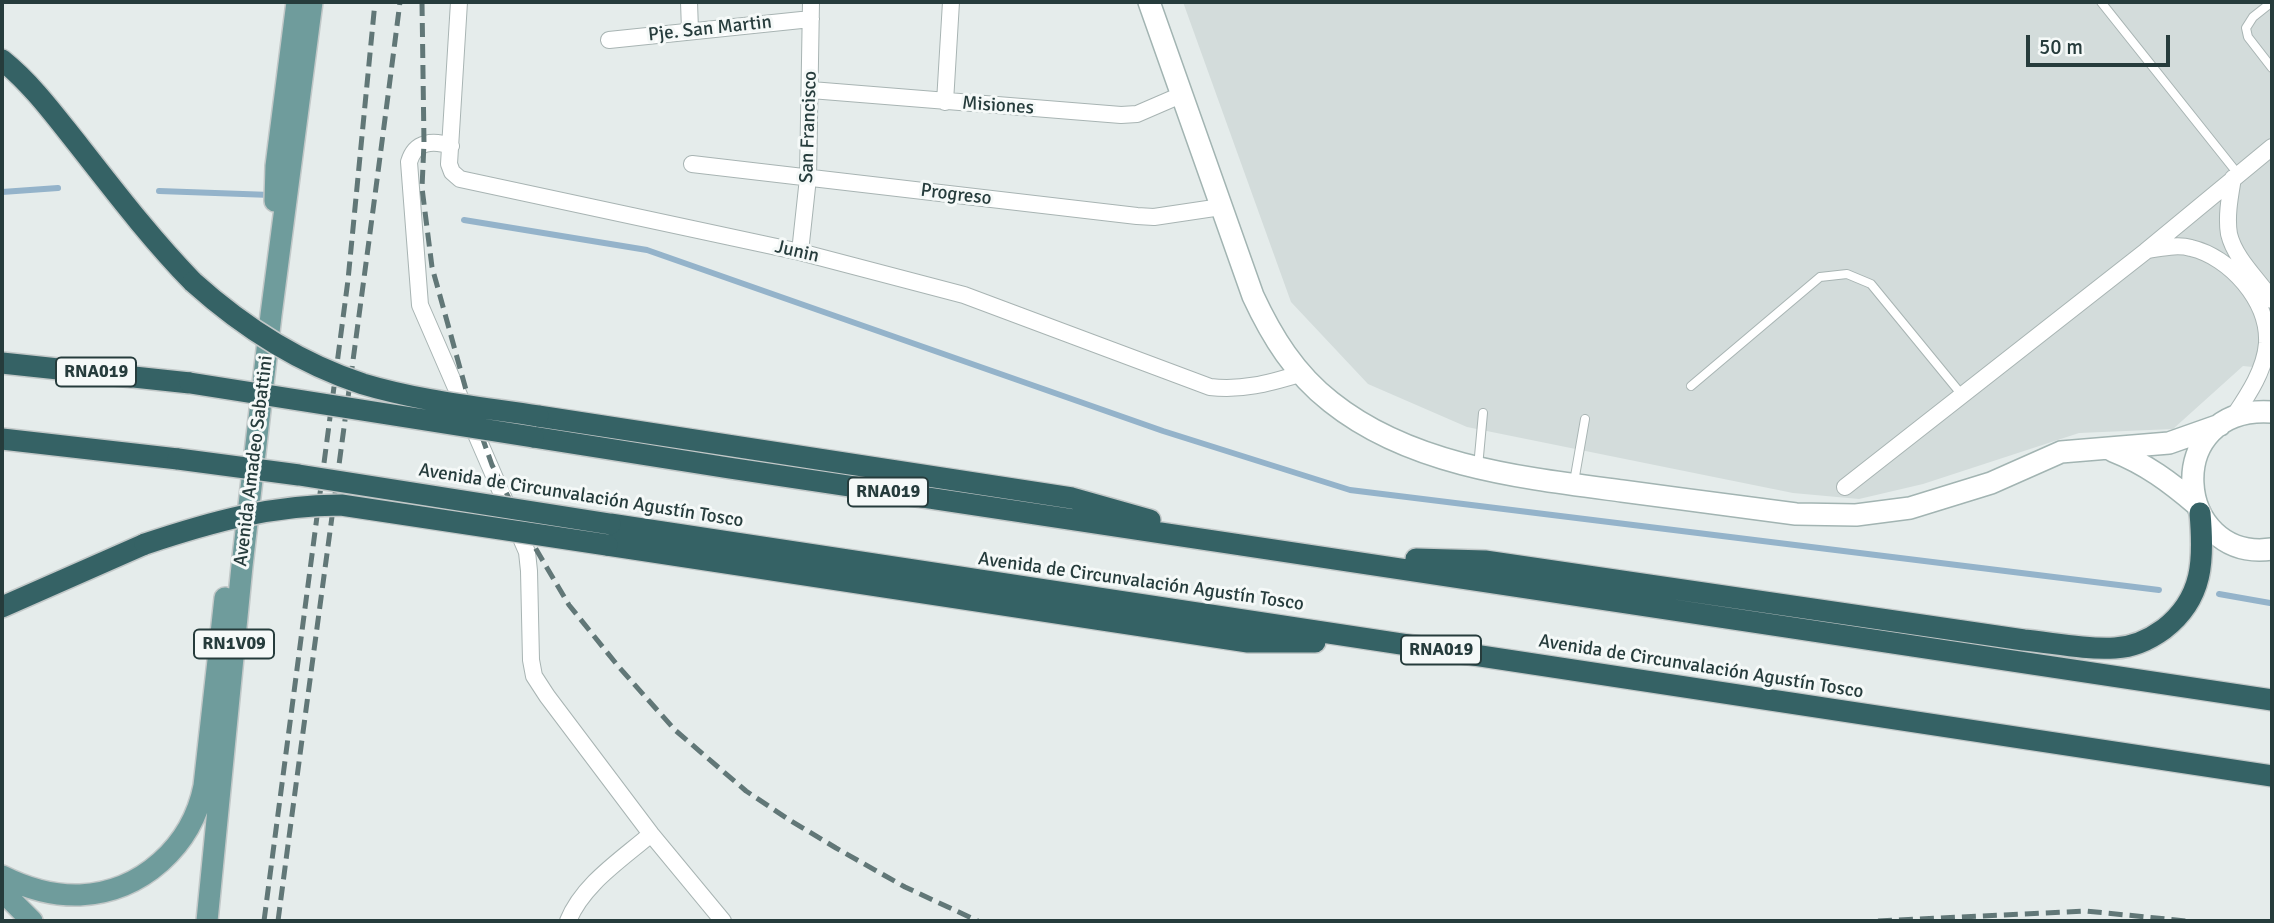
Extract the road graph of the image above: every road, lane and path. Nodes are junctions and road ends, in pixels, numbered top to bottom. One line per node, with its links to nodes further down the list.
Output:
1 (297, 2): 26 (main road)
2 (312, 2): 26 (main road, Avenida Amadeo Sabattini / RN1V09)
3 (459, 2): 17 (street, Junin)
4 (689, 2): 10 (street)
5 (951, 2): 16 (street)
6 (1149, 2): 15 (main road)
7 (2101, 2): 20 (lane)
8 (2272, 2): 13 (lane)
9 (811, 10): 10 (street, Pje. San Martin); 14 (street, San Francisco)
10 (690, 30): 11 (street, Pje. San Martin)
11 (609, 40)
12 (2, 60): 36 (highway, bridge)
13 (2272, 66)
14 (811, 90): 16 (street, Misiones); 21 (street, San Francisco)
15 (1181, 95): 16 (street, Misiones); 22 (main road)
16 (945, 102)
17 (450, 146): 24 (street, Junin); 49 (street)
18 (2272, 147): 20 (street)
19 (692, 164): 21 (street, Progreso)
20 (2236, 176): 23 (street); 25 (street)
21 (808, 178): 22 (street, Progreso); 24 (street, San Francisco)
22 (1221, 207): 29 (main road)
23 (2146, 251): 31 (street); 35 (street)
24 (800, 252): 29 (street, Junin)
25 (2272, 300)
26 (271, 315): 28 (main road, Avenida Amadeo Sabattini / RN1V09)
27 (2, 363): 36 (highway, RNA019, bridge)
28 (265, 368): 50 (main road); 53 (main road, Avenida Amadeo Sabattini / RN1V09)
29 (1300, 374): 39 (main road)
30 (1691, 386): 31 (lane)
31 (1962, 395): 41 (street)
32 (2272, 412): 35 (main road)
33 (1483, 413): 39 (lane)
34 (1585, 419): 40 (lane)
35 (2227, 421): 38 (main road); 42 (main road)
36 (536, 427): 45 (highway, RNA019)
37 (2, 439): 43 (highway, Avenida de Circunvalación Agustín Tosco / RNA019, bridge)
38 (2104, 448): 40 (main road); 42 (main road)
39 (1478, 467): 40 (main road)
40 (1573, 485)
41 (1845, 487)
42 (2198, 509): 44 (main road); 45 (highway)
43 (608, 534): 46 (highway, bridge); 48 (highway, Avenida de Circunvalación Agustín Tosco / RNA019)
44 (2272, 549)
45 (1334, 558): 47 (highway, RNA019)
46 (2, 607)
47 (2272, 700)
48 (2272, 776)
49 (652, 834): 54 (street); 55 (street)
50 (2, 876)
51 (2, 891): 52 (main road)
52 (32, 921)
53 (207, 921)
54 (568, 921)
55 (723, 921)

